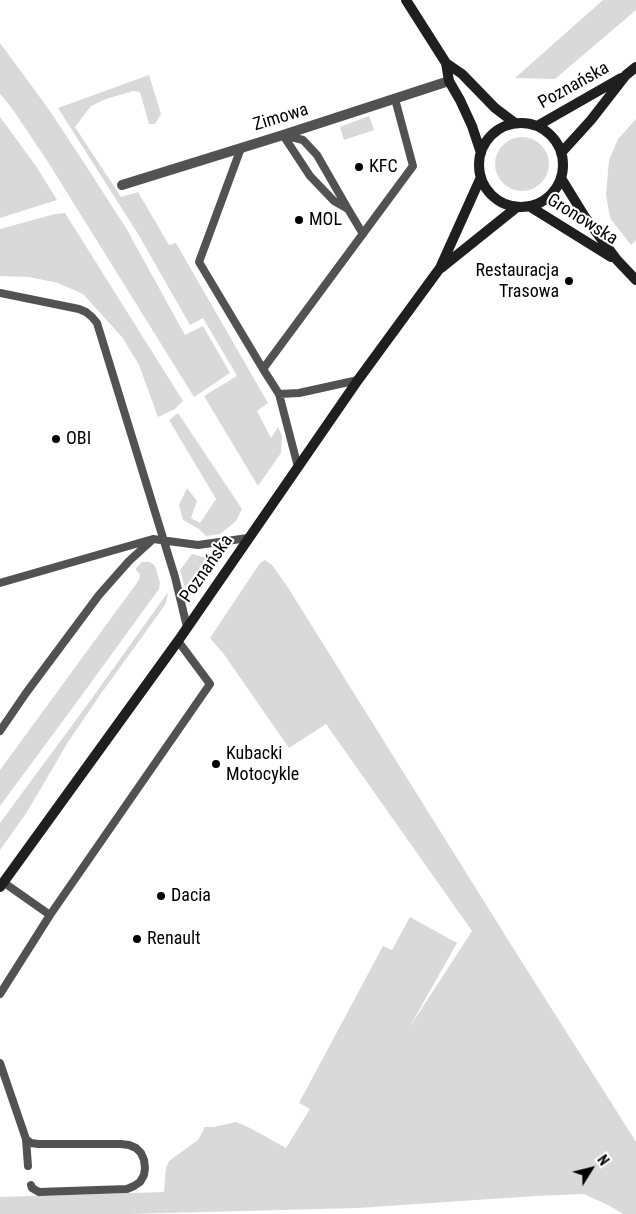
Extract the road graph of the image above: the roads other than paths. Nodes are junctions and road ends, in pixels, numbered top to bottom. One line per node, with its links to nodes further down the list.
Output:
1 (406, 0): 2 (main road)
2 (446, 63): 5 (main road); 7 (main road)
3 (636, 66): 4 (main road, Poznańska)
4 (626, 75): 8 (main road, Poznańska); 11 (main road, Poznańska)
5 (449, 81): 6 (street, Zimowa); 12 (main road)
6 (395, 99): 9 (street, Zimowa); 19 (lane)
7 (515, 123): 8 (main road); 12 (main road)
8 (537, 126): 11 (main road)
9 (283, 135): 10 (street, Zimowa); 18 (lane); 18 (lane)
10 (240, 148): 15 (street, Zimowa); 24 (lane)
11 (561, 152): 14 (main road)
12 (481, 153): 13 (main road)
13 (481, 177): 17 (main road); 21 (main road, Poznańska)
14 (561, 178): 16 (main road); 20 (main road, Gronowska)
15 (122, 185)
16 (530, 206): 17 (main road); 20 (main road, Gronowska)
17 (517, 207): 21 (main road, Poznańska)
18 (348, 209): 19 (lane)
19 (363, 234): 24 (lane)
20 (616, 260): 22 (main road, Gronowska)
21 (440, 268): 25 (main road, Poznańska)
22 (636, 280)
23 (0, 293): 30 (lane)
24 (263, 369): 26 (lane)
25 (358, 380): 26 (lane); 27 (main road, Poznańska)
26 (279, 394): 27 (lane)
27 (298, 467): 28 (main road, Poznańska)
28 (248, 538): 30 (lane); 32 (main road, Poznańska)
29 (153, 539): 30 (lane); 31 (lane); 34 (lane)
30 (164, 541): 32 (lane)
31 (0, 583)
32 (187, 628): 33 (main road, Poznańska)
33 (178, 641): 35 (main road, Poznańska); 36 (lane)
34 (0, 731)
35 (2, 884): 36 (lane)
36 (50, 915): 37 (lane)
37 (0, 994)
38 (0, 1062): 39 (lane)
39 (26, 1139): 40 (lane); 41 (lane)
40 (28, 1166)
41 (31, 1185)

